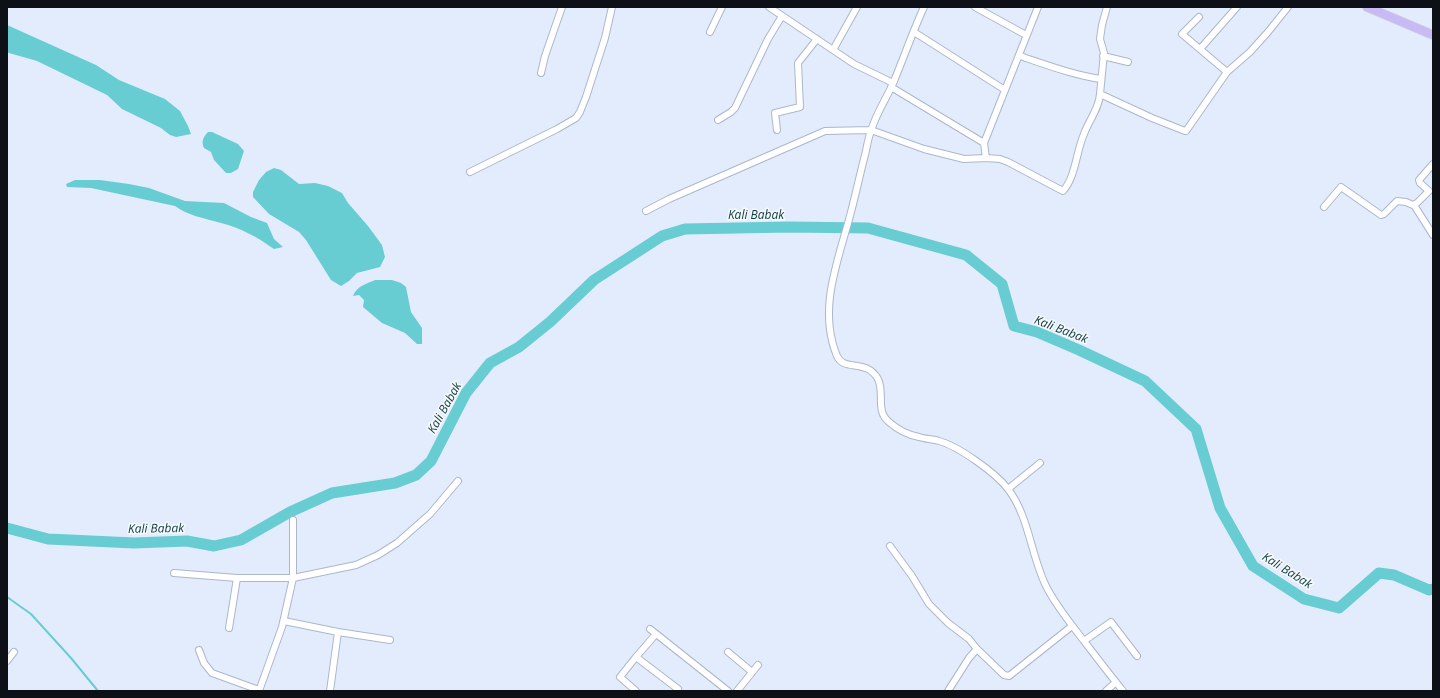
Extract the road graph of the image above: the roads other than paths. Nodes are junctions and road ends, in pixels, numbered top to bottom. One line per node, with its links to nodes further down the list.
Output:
1 (562, 7): 26 (street)
2 (612, 7): 37 (street)
3 (722, 7): 15 (street)
4 (769, 7): 13 (street)
5 (857, 7): 21 (street)
6 (924, 7): 16 (street)
7 (975, 7): 17 (street)
8 (1038, 7): 17 (street)
9 (1107, 7): 23 (street)
10 (1237, 7): 20 (street)
11 (1288, 7): 25 (street)
12 (1368, 7): 18 (main road)
13 (782, 16): 19 (street); 31 (street)
14 (1199, 17): 20 (street)
15 (710, 32)
16 (914, 32): 28 (street); 29 (street)
17 (1026, 35): 22 (street)
18 (1433, 35)
19 (817, 39): 21 (street); 32 (street)
20 (1200, 49): 25 (street)
21 (833, 50): 28 (street)
22 (1020, 56): 27 (street); 29 (street)
23 (1103, 56): 24 (street); 27 (street)
24 (1128, 62)
25 (1227, 72): 30 (street)
26 (541, 73)
27 (1101, 79): 30 (street)
28 (892, 85): 33 (street); 34 (street)
29 (1005, 90): 34 (street)
30 (1100, 94): 35 (street)
31 (718, 120)
32 (776, 130)
33 (871, 130): 35 (street); 41 (street); 45 (street)
34 (984, 143): 35 (street)
35 (986, 158)
36 (1433, 164): 38 (street)
37 (470, 172)
38 (1431, 193): 39 (street)
39 (1414, 204): 40 (street); 42 (street)
40 (1324, 207)
41 (646, 212)
42 (1433, 235)
43 (1040, 463): 45 (street)
44 (458, 482): 50 (street)
45 (1008, 489): 52 (street)
46 (293, 520): 50 (street)
47 (890, 546): 59 (street)
48 (174, 573): 49 (street)
49 (237, 578): 50 (street); 53 (street)
50 (293, 578): 51 (street)
51 (284, 621): 55 (street); 70 (street)
52 (1072, 626): 58 (street); 59 (street)
53 (229, 628)
54 (650, 629): 56 (street)
55 (338, 632): 57 (street); 71 (street)
56 (656, 634): 64 (street); 73 (street)
57 (390, 640)
58 (1084, 641): 63 (street); 68 (street)
59 (977, 649): 75 (street)
60 (199, 650): 70 (street)
61 (14, 652): 65 (street)
62 (728, 652): 67 (street)
63 (1137, 656)
64 (636, 657): 69 (street); 72 (street)
65 (7, 661)
66 (758, 665): 67 (street)
67 (752, 672): 74 (street)
68 (1116, 682): 76 (street); 77 (street)
69 (678, 689)
70 (259, 691)
71 (330, 691)
72 (636, 691)
73 (728, 691)
74 (738, 691)
75 (948, 691)
76 (1106, 691)
77 (1123, 691)

